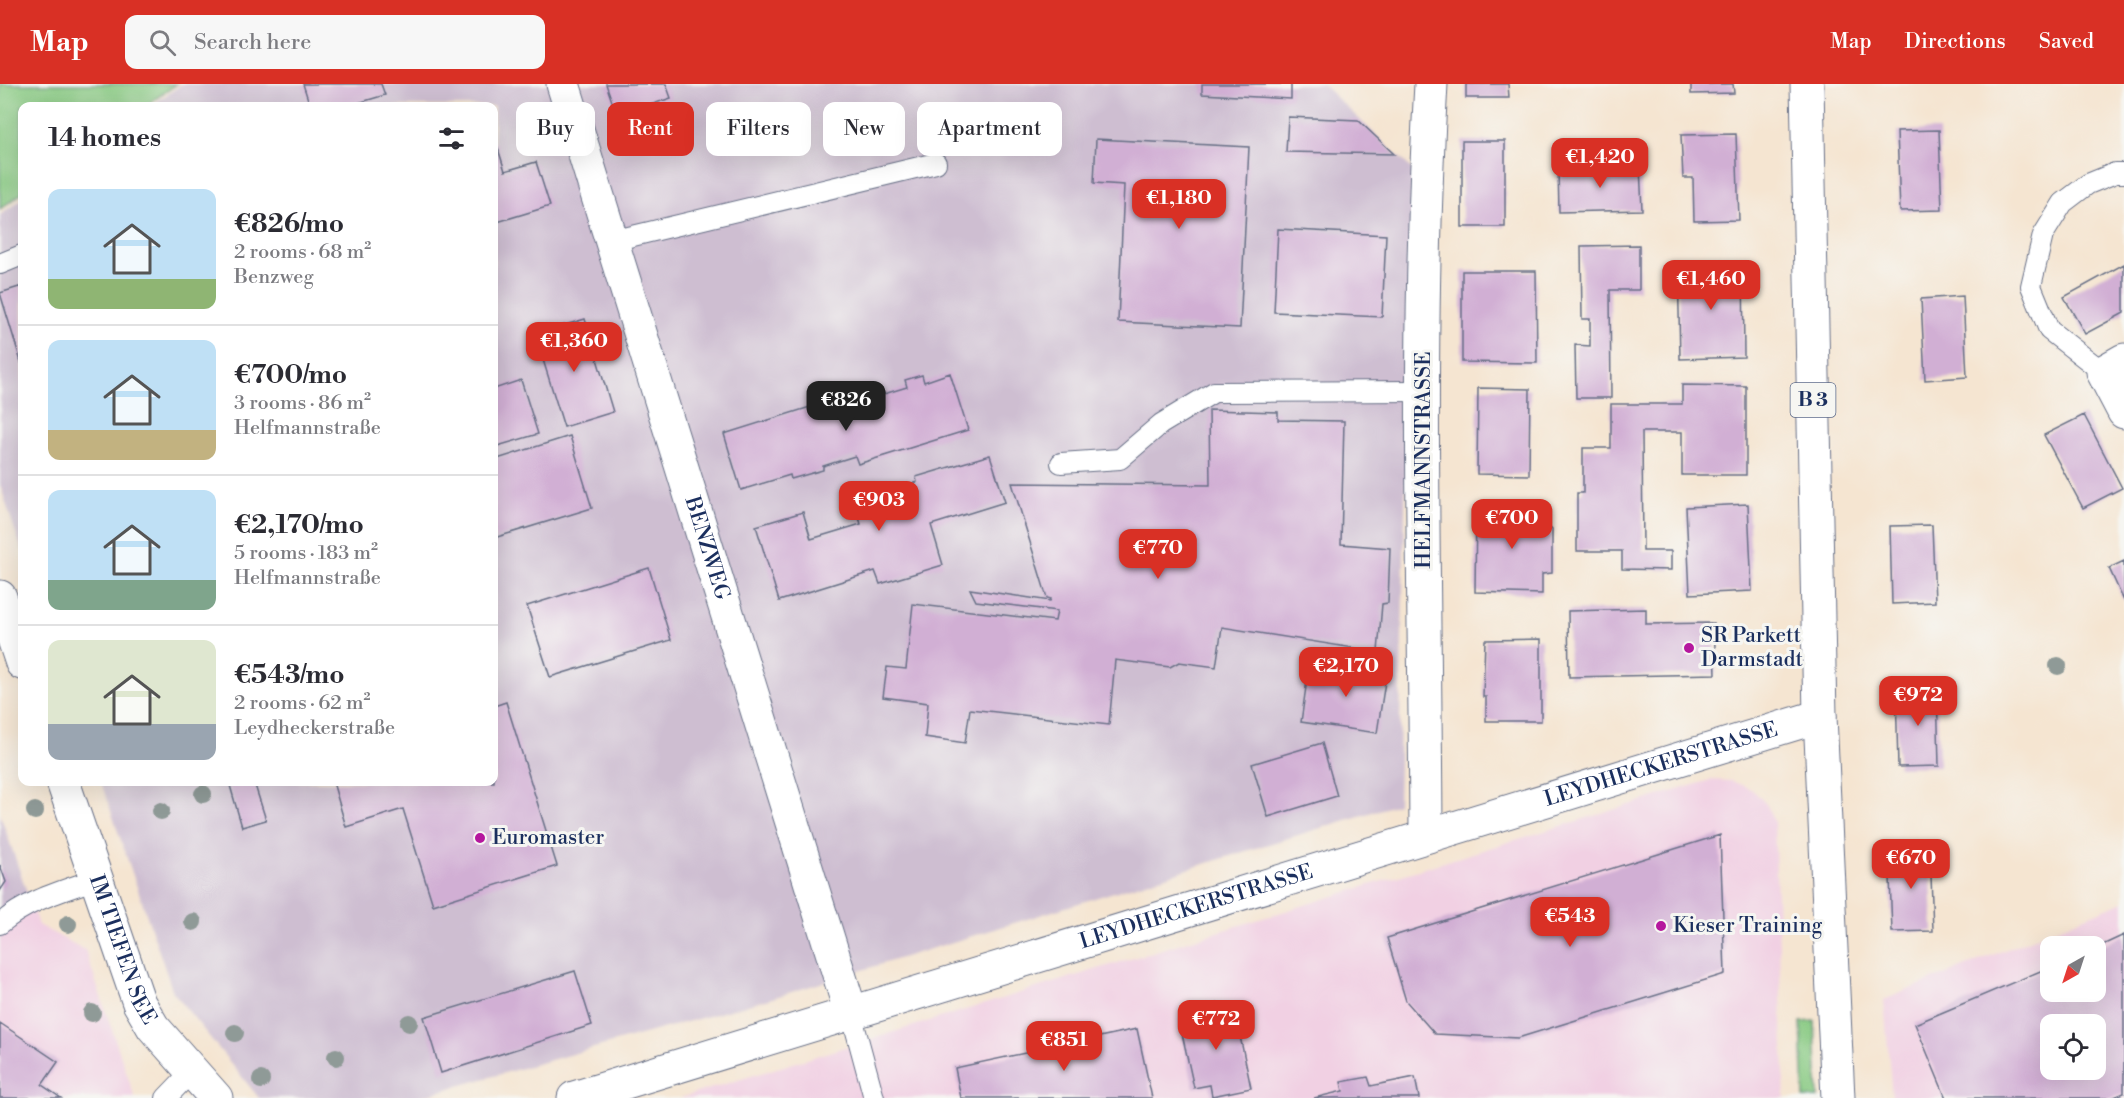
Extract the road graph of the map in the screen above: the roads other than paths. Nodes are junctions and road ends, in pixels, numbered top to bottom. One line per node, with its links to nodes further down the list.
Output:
1 (563, 84): 6 (street, BENZWEG)
2 (1807, 84): 15 (street, B 3)
3 (1424, 92): 10 (street, HELFMANNSTRASSE)
4 (936, 163): 6 (lane)
5 (2124, 173): 9 (lane)
6 (612, 242): 20 (street, BENZWEG)
7 (18, 257): 8 (lane)
8 (0, 264)
9 (2113, 366): 11 (street)
10 (1423, 391): 12 (lane); 17 (street, HELFMANNSTRASSE)
11 (2124, 412)
12 (1061, 463)
13 (0, 597): 14 (street)
14 (13, 652)
15 (1820, 716): 17 (street, LEYDHECKERSTRASSE); 26 (street, B 3)
16 (64, 786): 18 (street, IM TIEFEN SEE)
17 (1426, 836): 20 (street, LEYDHECKERSTRASSE)
18 (96, 879): 19 (lane); 21 (street, IM TIEFEN SEE)
19 (0, 924)
20 (851, 1013): 24 (street, LEYDHECKERSTRASSE); 25 (lane)
21 (191, 1072): 22 (lane); 23 (street, IM TIEFEN SEE)
22 (166, 1098)
23 (216, 1098)
24 (574, 1098)
25 (874, 1098)
26 (1838, 1098)

